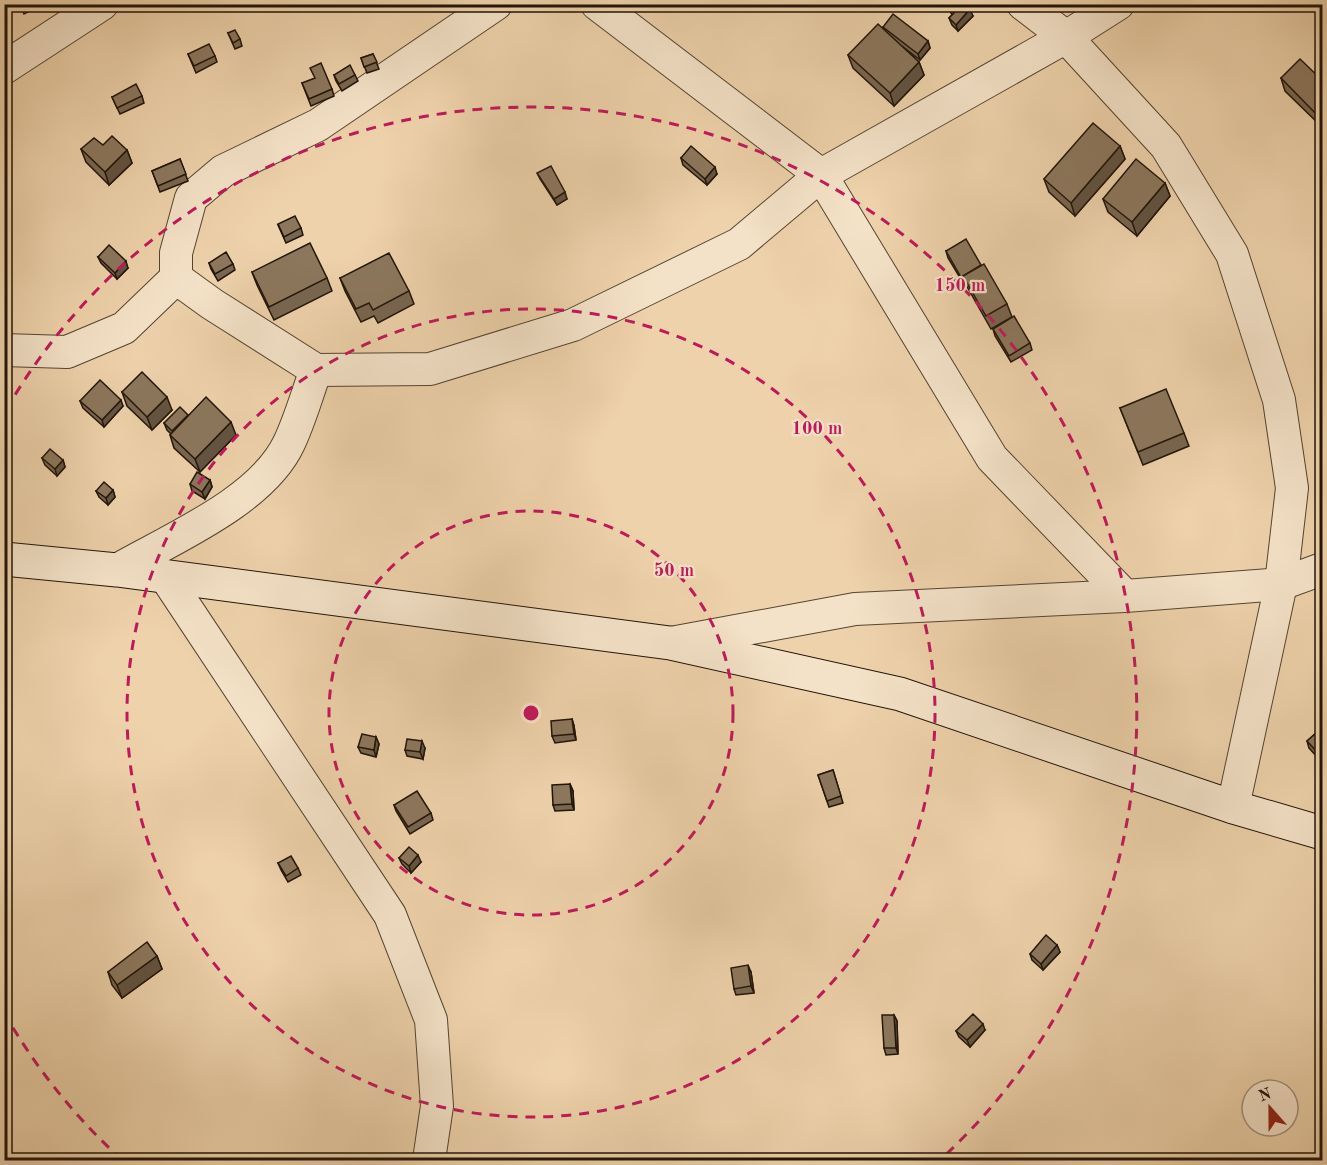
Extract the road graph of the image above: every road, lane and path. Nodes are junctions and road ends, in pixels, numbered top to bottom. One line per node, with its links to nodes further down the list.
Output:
1 (102, 4): 7 (street)
2 (496, 4): 9 (street)
3 (597, 4): 8 (street)
4 (1023, 4): 6 (street)
5 (1118, 4): 6 (street)
6 (1066, 37): 8 (street); 16 (street)
7 (4, 68)
8 (820, 175): 11 (street); 17 (street)
9 (176, 278): 10 (street); 11 (street)
10 (4, 350)
11 (316, 370): 14 (street)
12 (4, 559): 14 (street)
13 (1323, 569): 16 (street)
14 (117, 570): 15 (street)
15 (165, 576): 18 (street); 21 (street)
16 (1281, 584): 17 (street); 19 (street)
17 (1125, 596): 18 (street)
18 (670, 643): 19 (street)
19 (1233, 807): 20 (street)
20 (1323, 833)
21 (429, 1161)

